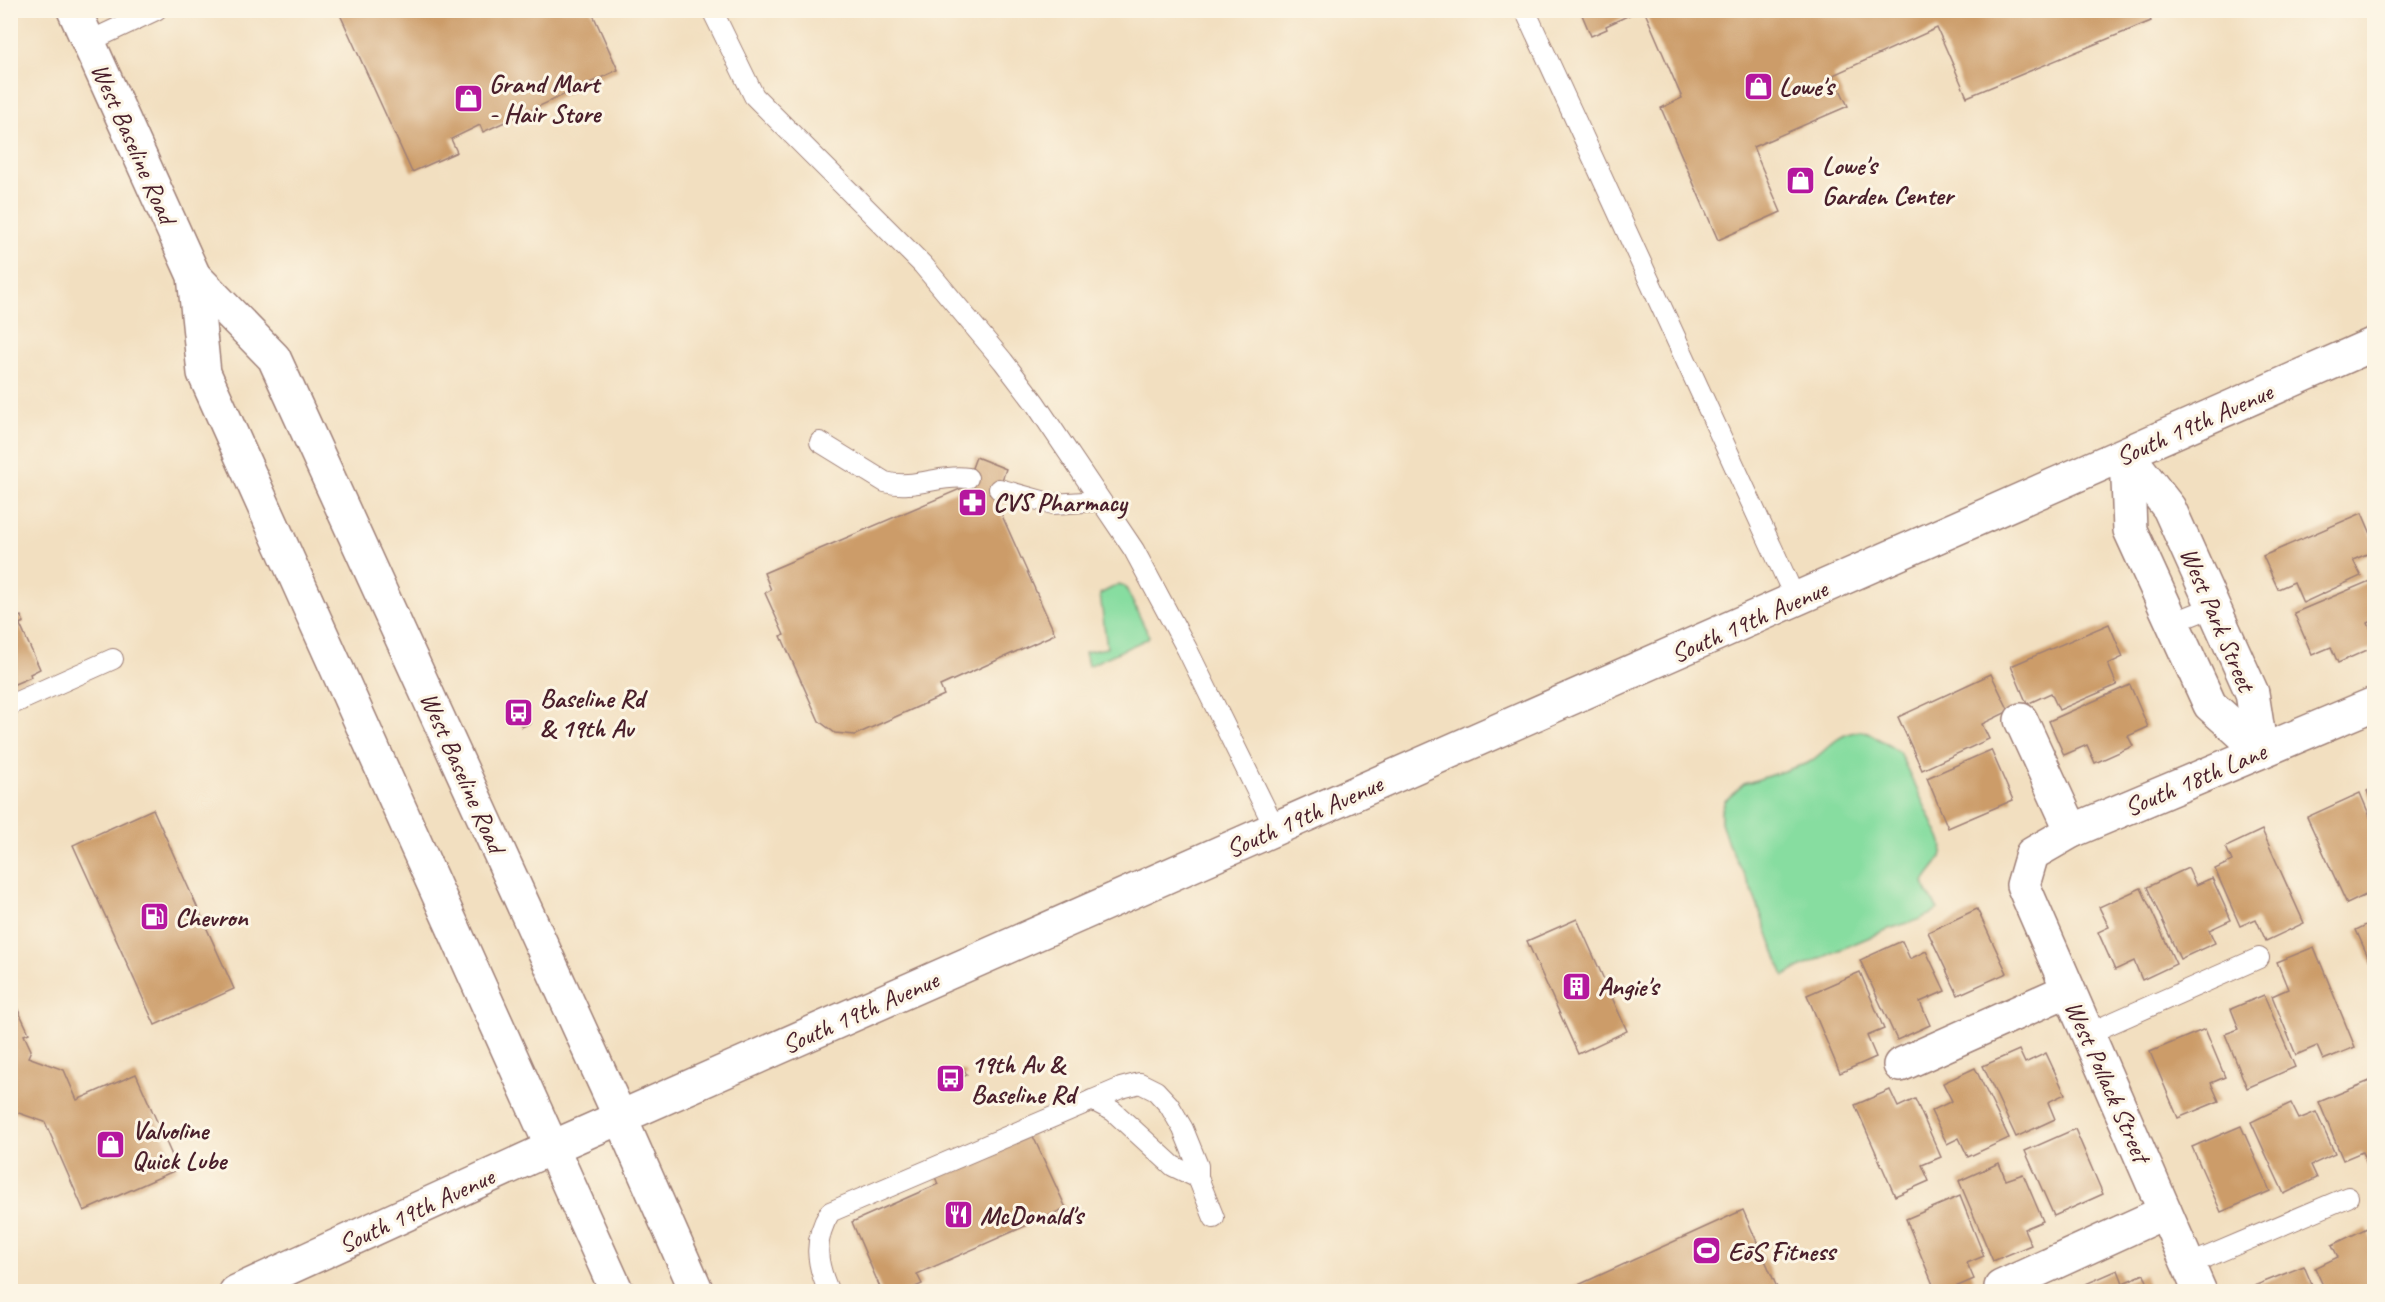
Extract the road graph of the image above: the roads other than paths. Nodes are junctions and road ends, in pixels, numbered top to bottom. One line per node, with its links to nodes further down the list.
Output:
1 (74, 10): 5 (main road, West Baseline Road)
2 (156, 10): 5 (lane)
3 (712, 10): 12 (lane)
4 (1525, 10): 13 (lane)
5 (88, 42): 6 (main road, West Baseline Road)
6 (194, 276): 29 (main road, West Baseline Road); 30 (main road, West Baseline Road)
7 (2374, 344): 9 (main road, South 19th Avenue)
8 (820, 442): 10 (lane)
9 (2127, 454): 13 (main road, South 19th Avenue); 14 (main road, West Park Street); 15 (main road, West Park Street)
10 (968, 478)
11 (999, 489): 12 (lane)
12 (1100, 501): 21 (lane)
13 (1796, 600): 21 (main road, South 19th Avenue)
14 (2213, 607): 15 (lane); 20 (main road, West Park Street)
15 (2172, 623): 20 (main road, West Park Street)
16 (113, 659): 18 (lane)
17 (2374, 704): 20 (main road, South 18th Lane)
18 (10, 705)
19 (2021, 720): 22 (main road)
20 (2261, 750): 22 (main road, South 18th Lane)
21 (1275, 828): 29 (main road, South 19th Avenue)
22 (2072, 831): 23 (main road, South 18th Lane)
23 (2027, 869): 25 (main road, West Pollack Street)
24 (2259, 958): 26 (lane)
25 (2068, 990): 26 (main road, West Pollack Street); 27 (main road)
26 (2087, 1034): 33 (main road, West Pollack Street)
27 (1900, 1065)
28 (1092, 1100): 31 (lane); 31 (lane); 40 (lane)
29 (620, 1117): 30 (main road, South 19th Avenue); 39 (main road, West Baseline Road)
30 (553, 1147): 37 (main road, South 19th Avenue); 38 (main road, West Baseline Road)
31 (1198, 1178): 34 (lane)
32 (2348, 1197): 35 (lane)
33 (2165, 1212): 35 (main road, West Pollack Street); 36 (main road)
34 (1214, 1218)
35 (2194, 1278)
36 (2001, 1287)
37 (236, 1292)
38 (617, 1292)
39 (697, 1292)
40 (829, 1292)

